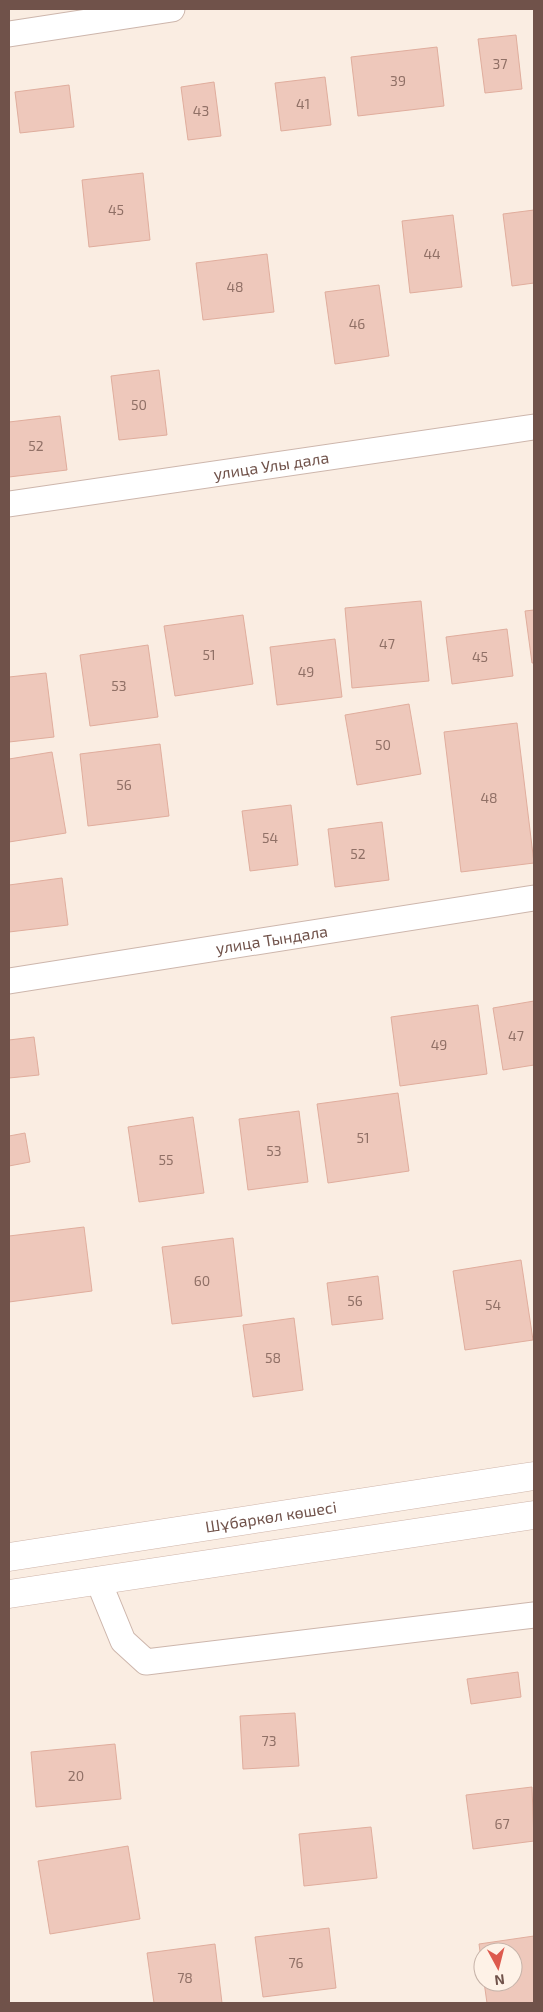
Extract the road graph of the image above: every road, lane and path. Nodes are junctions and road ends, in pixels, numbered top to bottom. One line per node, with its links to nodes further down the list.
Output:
1 (172, 9): 2 (street)
2 (9, 34)
3 (534, 427): 4 (street, улица Улы дала)
4 (9, 504)
5 (534, 898): 6 (street, улица Тындала)
6 (9, 981)
7 (534, 1476): 9 (street, Шұбаркөл көшесі)
8 (534, 1515): 10 (street)
9 (9, 1557)
10 (98, 1580): 11 (street); 12 (street)
11 (9, 1594)
12 (534, 1615)

